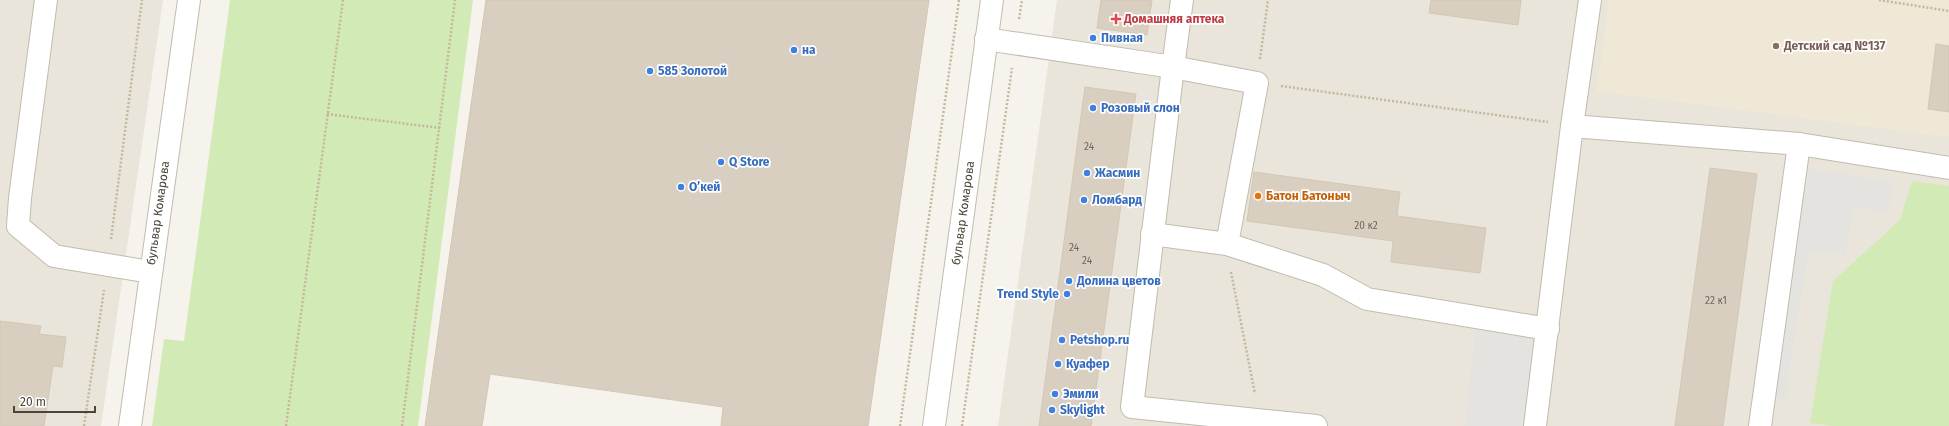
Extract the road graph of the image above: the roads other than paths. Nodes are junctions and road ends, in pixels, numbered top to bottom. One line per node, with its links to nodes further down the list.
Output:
1 (46, 0): 13 (street)
2 (189, 0): 13 (street, бульвар Комарова)
3 (992, 0): 6 (street, бульвар Комарова)
4 (1182, 0): 7 (street)
5 (1590, 0): 8 (street)
6 (986, 39): 7 (street); 16 (street, бульвар Комарова)
7 (1173, 67): 11 (street); 12 (street)
8 (1572, 126): 9 (street); 14 (street)
9 (1799, 144): 10 (street); 19 (street)
10 (1949, 168)
11 (1152, 234): 12 (street); 17 (street)
12 (1227, 244): 14 (street)
13 (150, 272): 15 (street, бульвар Комарова)
14 (1548, 329): 18 (street)
15 (130, 426)
16 (934, 426)
17 (1316, 426)
18 (1535, 426)
19 (1760, 426)

